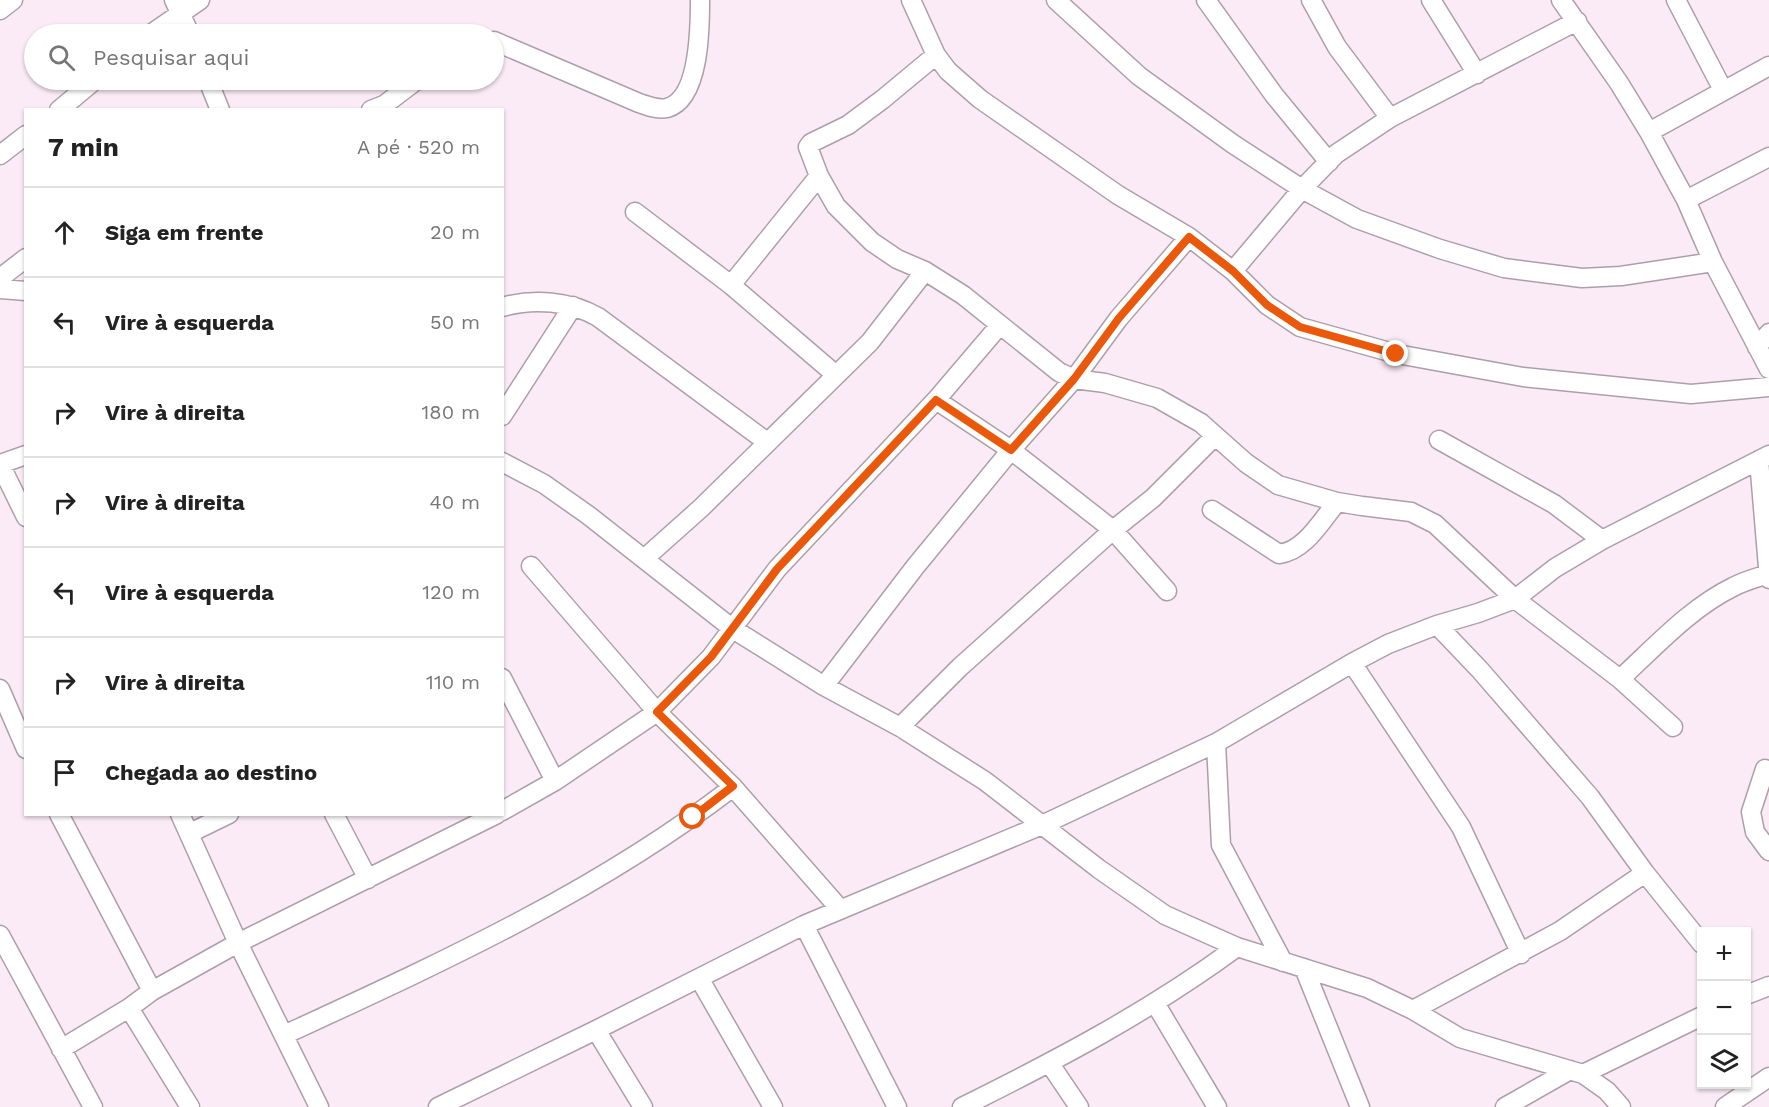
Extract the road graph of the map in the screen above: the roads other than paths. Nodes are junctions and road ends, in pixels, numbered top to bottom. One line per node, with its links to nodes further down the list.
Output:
1 (13, 0): 12 (street)
2 (200, 0): 11 (street)
3 (700, 0): 16 (street)
4 (911, 0): 17 (street)
5 (1056, 0): 34 (street)
6 (1206, 0): 32 (street)
7 (1311, 0): 27 (street)
8 (1431, 0): 19 (street)
9 (1561, 0): 13 (street)
10 (1676, 0): 23 (street)
11 (178, 6): 14 (street); 15 (street)
12 (0, 10)
13 (1577, 21): 19 (street); 28 (street)
14 (161, 24)
15 (186, 24)
16 (504, 45)
17 (936, 55): 33 (street); 37 (street)
18 (1769, 66): 23 (street)
19 (1477, 74): 27 (street)
20 (83, 90): 24 (street)
21 (212, 90): 25 (street)
22 (404, 90): 26 (street)
23 (1723, 90): 28 (street)
24 (61, 108)
25 (219, 108)
26 (376, 108)
27 (1390, 118): 32 (street)
28 (1649, 132): 35 (street)
29 (24, 137): 30 (street)
30 (0, 155)
31 (1769, 157): 35 (street)
32 (1329, 162): 34 (street)
33 (819, 176): 41 (street); 43 (street)
34 (1302, 189): 39 (street); 40 (street)
35 (1686, 200): 39 (street)
36 (635, 212): 43 (street)
37 (1189, 237): 40 (street); 53 (street)
38 (24, 260): 42 (street)
39 (1713, 262): 50 (street)
40 (1233, 271): 54 (street)
41 (925, 272): 48 (street); 52 (street)
42 (0, 278)
43 (731, 285): 52 (street)
44 (0, 289): 45 (street)
45 (24, 291)
46 (573, 306): 47 (street); 56 (street); 59 (street)
47 (504, 307)
48 (999, 326): 53 (street); 55 (street)
49 (1769, 333): 50 (street)
50 (1757, 347): 51 (street)
51 (1769, 369)
52 (836, 375): 59 (street)
53 (1074, 379): 57 (street); 60 (street)
54 (1769, 387)
55 (936, 400): 60 (street); 76 (street)
56 (504, 413)
57 (1215, 436): 65 (street); 68 (street)
58 (1439, 440): 69 (street)
59 (767, 442): 70 (street)
60 (1011, 450): 68 (street); 80 (street)
61 (24, 456): 64 (street)
62 (1764, 457): 69 (street); 72 (street)
63 (504, 463): 70 (street)
64 (0, 464): 67 (street)
65 (1337, 502): 66 (street); 74 (street)
66 (1212, 510)
67 (24, 513)
68 (1113, 530): 73 (street); 83 (street)
69 (1602, 540): 74 (street)
70 (645, 558): 76 (street)
71 (531, 566): 82 (street)
72 (1769, 576): 78 (street)
73 (1167, 591)
74 (1515, 599): 75 (street); 78 (street)
75 (1437, 625): 77 (street); 99 (street)
76 (733, 629): 80 (street); 82 (street)
77 (1352, 663): 86 (street); 107 (street)
78 (1620, 679): 84 (street)
79 (504, 682): 88 (street)
80 (824, 686): 83 (street)
81 (0, 689): 85 (street)
82 (657, 712): 88 (street); 89 (street)
83 (900, 727): 96 (street)
84 (1673, 727)
85 (24, 744)
86 (1216, 744): 96 (street); 108 (street)
87 (1765, 769): 98 (street)
88 (555, 780): 90 (street)
89 (733, 786): 101 (street); 119 (street)
90 (504, 810)
91 (60, 816): 112 (street)
92 (181, 816): 97 (street)
93 (225, 816): 97 (street)
94 (335, 816): 100 (street)
95 (476, 820): 100 (street)
96 (1042, 825): 101 (street); 106 (street)
97 (189, 833): 105 (street)
98 (1769, 851)
99 (1645, 873): 104 (street); 107 (street)
100 (368, 879): 105 (street)
101 (840, 909): 102 (street)
102 (804, 925): 110 (street); 130 (street)
103 (0, 935): 120 (street)
104 (1697, 939)
105 (238, 943): 112 (street); 119 (street)
106 (1237, 947): 108 (street); 114 (street)
107 (1521, 954): 116 (street)
108 (1283, 962): 109 (street)
109 (1304, 968): 116 (street); 134 (street)
110 (699, 978): 118 (street); 129 (street)
111 (1769, 987): 113 (street)
112 (152, 991): 115 (street)
113 (1751, 993)
114 (1155, 1004): 121 (street); 133 (street)
115 (129, 1008): 120 (street); 125 (street)
116 (1413, 1010): 122 (street)
117 (1697, 1018): 122 (street)
118 (596, 1030): 127 (street); 128 (street)
119 (284, 1035): 126 (street)
120 (61, 1049): 124 (street)
121 (1050, 1064): 131 (street); 132 (street)
122 (1576, 1072): 135 (street); 136 (street)
123 (1769, 1077): 137 (street)
124 (93, 1107)
125 (189, 1107)
126 (319, 1107)
127 (438, 1107)
128 (643, 1107)
129 (773, 1107)
130 (897, 1107)
131 (962, 1107)
132 (1079, 1107)
133 (1217, 1107)
134 (1360, 1107)
135 (1505, 1107)
136 (1621, 1107)
137 (1725, 1107)

